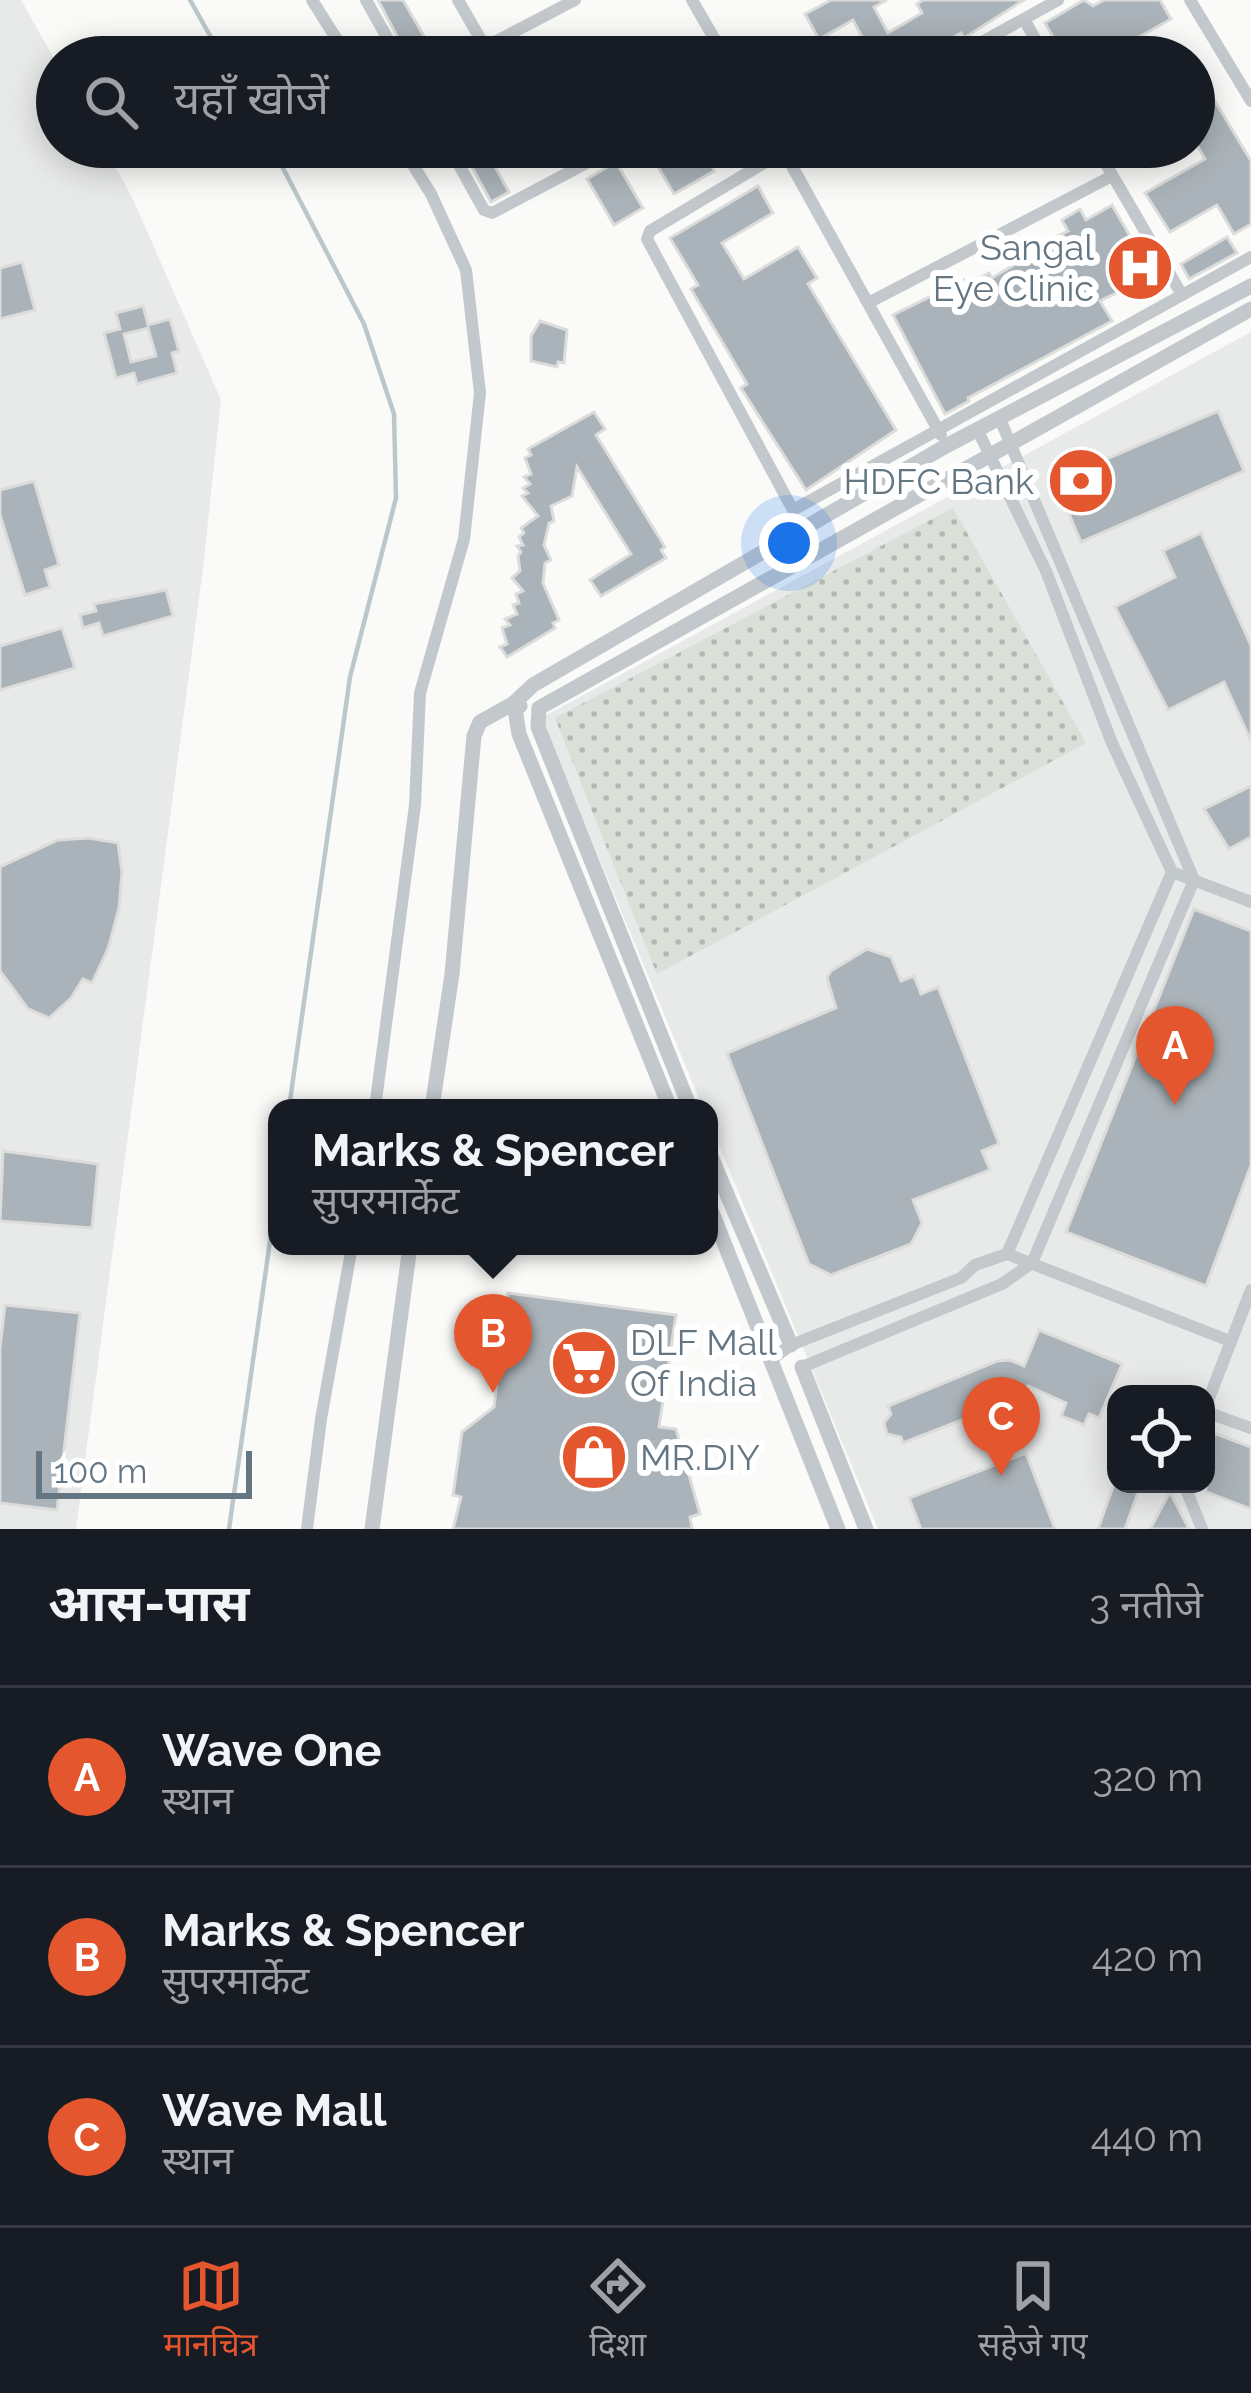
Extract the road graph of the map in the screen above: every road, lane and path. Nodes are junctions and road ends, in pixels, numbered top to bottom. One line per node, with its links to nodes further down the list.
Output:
1 (312, 0): 9 (street)
2 (366, 0): 10 (street)
3 (458, 0): 11 (street)
4 (575, 0): 12 (street)
5 (692, 0): 13 (street)
6 (1058, 0): 8 (street)
7 (1190, 0): 16 (street)
8 (1024, 19): 14 (street); 15 (street)
9 (335, 36)
10 (386, 36)
11 (478, 36)
12 (505, 36)
13 (713, 36)
14 (993, 36)
15 (1033, 36)
16 (1212, 36)
17 (1215, 41): 18 (street)
18 (1251, 101)
19 (415, 168): 41 (street)
20 (461, 168): 21 (street)
21 (577, 168)
22 (752, 168): 33 (street)
23 (796, 168): 29 (street)
24 (1108, 168): 25 (street)
25 (1112, 176): 28 (street); 29 (street)
26 (1251, 256): 28 (street)
27 (1251, 286): 31 (street)
28 (1182, 295): 33 (street)
29 (870, 302): 33 (street)
30 (1251, 309): 34 (street)
31 (1000, 419): 32 (street); 34 (street)
32 (979, 431): 33 (street); 35 (street)
33 (942, 438): 36 (street)
34 (1010, 442): 35 (street); 39 (street)
35 (991, 453): 37 (street); 38 (street)
36 (514, 704): 37 (street); 42 (street); 43 (street)
37 (537, 712): 44 (street)
38 (1172, 872): 39 (street); 47 (street)
39 (1194, 880): 40 (street); 50 (street)
40 (1251, 902)
41 (376, 1099)
42 (432, 1099)
43 (666, 1099)
44 (686, 1099)
45 (718, 1173): 53 (street)
46 (718, 1228): 54 (street)
47 (1007, 1254): 50 (street); 53 (street)
48 (350, 1255): 60 (street)
49 (409, 1255): 61 (street)
50 (1032, 1263): 52 (street); 55 (street)
51 (1251, 1290): 52 (street)
52 (1230, 1341): 56 (street)
53 (791, 1345): 54 (street)
54 (770, 1360): 62 (street)
55 (802, 1367): 63 (street)
56 (1214, 1385)
57 (1215, 1413): 58 (street)
58 (1251, 1428)
59 (1188, 1493): 64 (street)
60 (308, 1529)
61 (372, 1529)
62 (838, 1529)
63 (866, 1529)
64 (1202, 1529)

